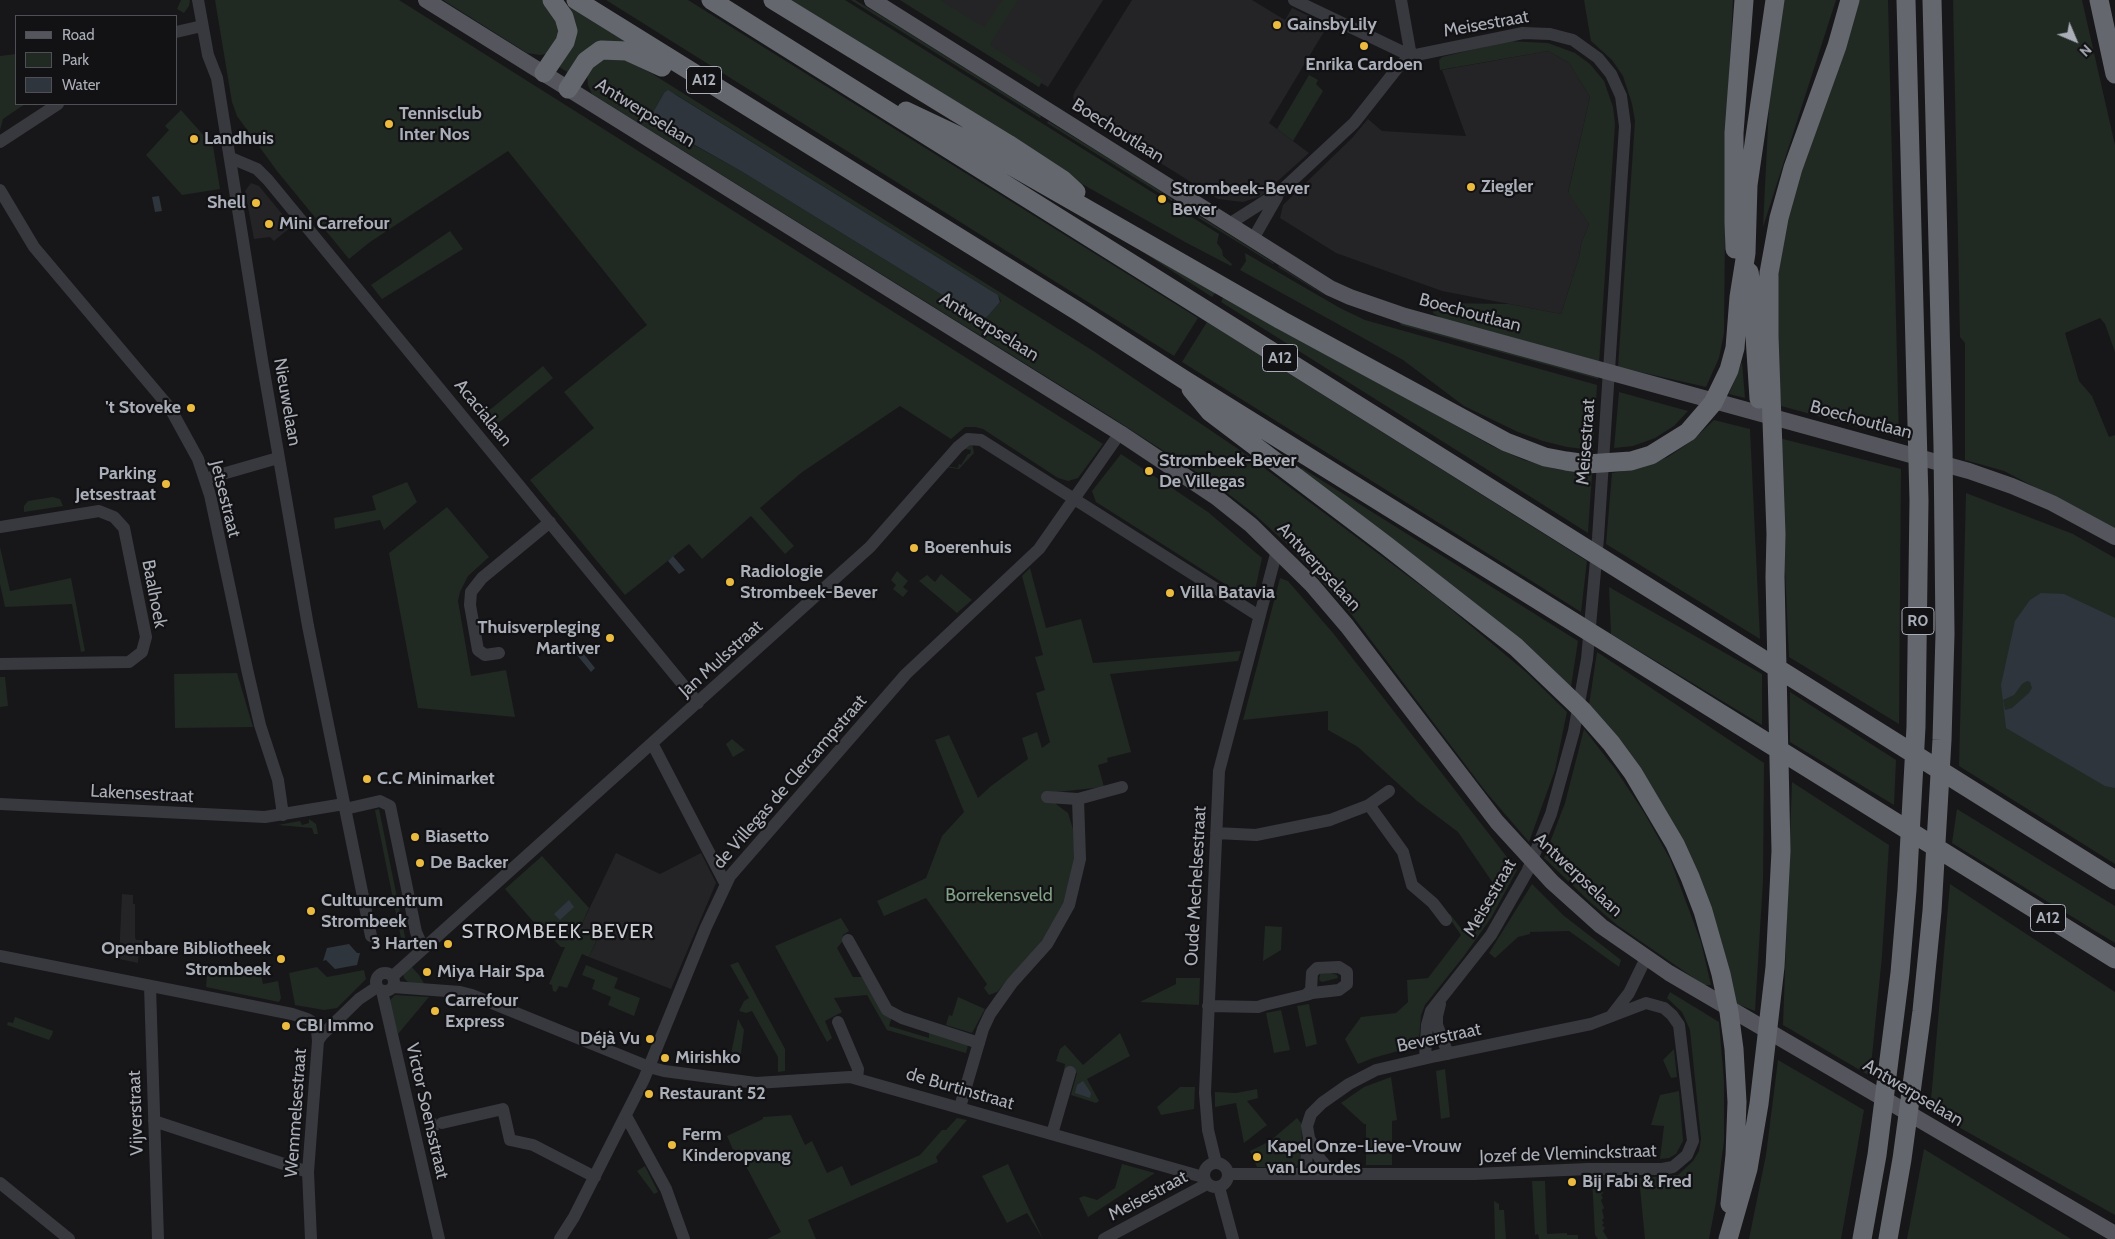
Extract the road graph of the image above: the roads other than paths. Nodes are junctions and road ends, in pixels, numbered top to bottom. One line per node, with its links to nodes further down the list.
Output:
1 (198, 0): 16 (street, Nieuwelaan)
2 (426, 0): 19 (main road, Antwerpselaan)
3 (552, 0): 19 (highway)
4 (576, 0): 26 (highway, A12)
5 (711, 0): 21 (highway, A12)
6 (773, 0): 29 (highway)
7 (872, 0): 30 (main road, Boechoutlaan)
8 (1294, 0): 18 (street)
9 (1401, 0): 18 (street)
10 (1744, 0): 33 (highway)
11 (1775, 0): 32 (highway)
12 (1850, 0): 43 (highway)
13 (1906, 0): 108 (highway, R0)
14 (1932, 0): 109 (highway, R0)
15 (2099, 1): 20 (highway)
16 (202, 26): 17 (street); 25 (street, Nieuwelaan)
17 (178, 32)
18 (1411, 56): 28 (street); 70 (street, Meisestraat)
19 (544, 73): 22 (main road, Antwerpselaan)
20 (2115, 74)
21 (833, 77): 29 (highway); 58 (highway, A12)
22 (568, 89): 26 (highway); 35 (main road, Antwerpselaan)
23 (56, 105): 24 (street)
24 (0, 142)
25 (231, 158): 36 (street, Nieuwelaan); 39 (street, Acacialaan)
26 (832, 159): 34 (highway, A12)
27 (0, 190): 37 (street, Jetsestraat)
28 (1281, 191): 30 (street); 31 (street)
29 (1111, 222): 33 (highway)
30 (1229, 224): 31 (main road, Boechoutlaan)
31 (1253, 239): 41 (main road, Boechoutlaan)
32 (1746, 253): 33 (highway); 43 (highway)
33 (1739, 297)
34 (1183, 378): 66 (highway, A12); 98 (highway)
35 (1120, 433): 38 (street, de Villegas de Clercampstraat); 42 (main road, Antwerpselaan)
36 (278, 458): 37 (street); 54 (street, Nieuwelaan)
37 (205, 479): 56 (street, Jetsestraat)
38 (1075, 499): 44 (street); 47 (street, Jan Mulsstraat); 59 (street, de Villegas de Clercampstraat)
39 (550, 522): 45 (street); 47 (street, Acacialaan)
40 (0, 527): 46 (street, Baalhoek)
41 (2115, 537)
42 (1277, 550): 44 (street, Oude Mechelsestraat); 65 (main road, Antwerpselaan)
43 (1775, 577): 98 (highway)
44 (1259, 616): 57 (street, Oude Mechelsestraat)
45 (499, 653)
46 (0, 664)
47 (698, 703): 48 (street, Jan Mulsstraat)
48 (652, 743): 59 (street); 63 (street, Jan Mulsstraat)
49 (1122, 787): 52 (street)
50 (1390, 791): 55 (street)
51 (1047, 797): 52 (street)
52 (1078, 799): 75 (street)
53 (0, 804): 56 (street, Lakensestraat)
54 (345, 806): 56 (street, Lakensestraat); 61 (street, Nieuwelaan); 63 (street, Lakensestraat)
55 (1369, 806): 57 (street); 60 (street)
56 (283, 815)
57 (1216, 833): 71 (street, Oude Mechelsestraat)
58 (2115, 880)
59 (725, 883): 78 (street, de Villegas de Clercampstraat)
60 (1446, 920)
61 (371, 936)
62 (848, 940): 75 (street)
63 (423, 948): 67 (street, Jan Mulsstraat)
64 (0, 956): 68 (street)
65 (1646, 958): 72 (street); 99 (main road, Antwerpselaan)
66 (2115, 959)
67 (386, 985): 74 (street, Wemmelsestraat); 78 (street, de Burtinstraat); 86 (street, Victor Soensstraat)
68 (150, 986): 74 (street); 83 (street, Vijverstraat)
69 (1306, 995): 71 (street)
70 (1442, 997): 76 (street, Meisestraat); 77 (street, Meisestraat)
71 (1208, 1006): 89 (street, Oude Mechelsestraat)
72 (1610, 1017): 76 (street, Beverstraat); 90 (street, Beverstraat)
73 (838, 1022): 80 (street)
74 (318, 1041): 91 (street, Wemmelsestraat)
75 (979, 1043): 81 (street)
76 (1448, 1054): 77 (street, Beverstraat)
77 (1425, 1058): 88 (street, Beverstraat)
78 (649, 1067): 80 (street, de Burtinstraat); 82 (street, de Villegas de Clercampstraat)
79 (1070, 1072): 87 (street)
80 (858, 1079): 81 (street, de Burtinstraat)
81 (960, 1107): 87 (street, de Burtinstraat)
82 (626, 1116): 95 (street, de Villegas de Clercampstraat); 105 (street)
83 (154, 1121): 91 (street); 101 (street, Vijverstraat)
84 (442, 1124): 95 (street)
85 (426, 1127): 86 (street)
86 (413, 1130): 103 (street, Victor Soensstraat)
87 (1052, 1134): 97 (street, de Burtinstraat)
88 (1309, 1138): 93 (street, Beverstraat); 94 (street)
89 (1216, 1162): 92 (street); 97 (street)
90 (1668, 1168): 94 (street, Jozef de Vleminckstraat)
91 (308, 1172): 102 (street, Wemmelsestraat)
92 (1228, 1174): 93 (street, Jozef de Vleminckstraat); 97 (street)
93 (1301, 1174): 94 (street, Jozef de Vleminckstraat)
94 (1333, 1174)
95 (595, 1177): 104 (street, de Villegas de Clercampstraat)
96 (0, 1183): 100 (street)
97 (1210, 1183): 106 (street, Meisestraat); 107 (street)
98 (1729, 1234)
99 (2115, 1234)
100 (69, 1239)
101 (158, 1239)
102 (311, 1239)
103 (439, 1239)
104 (560, 1239)
105 (684, 1239)
106 (1104, 1239)
107 (1233, 1239)
108 (1862, 1239)
109 (1888, 1239)

